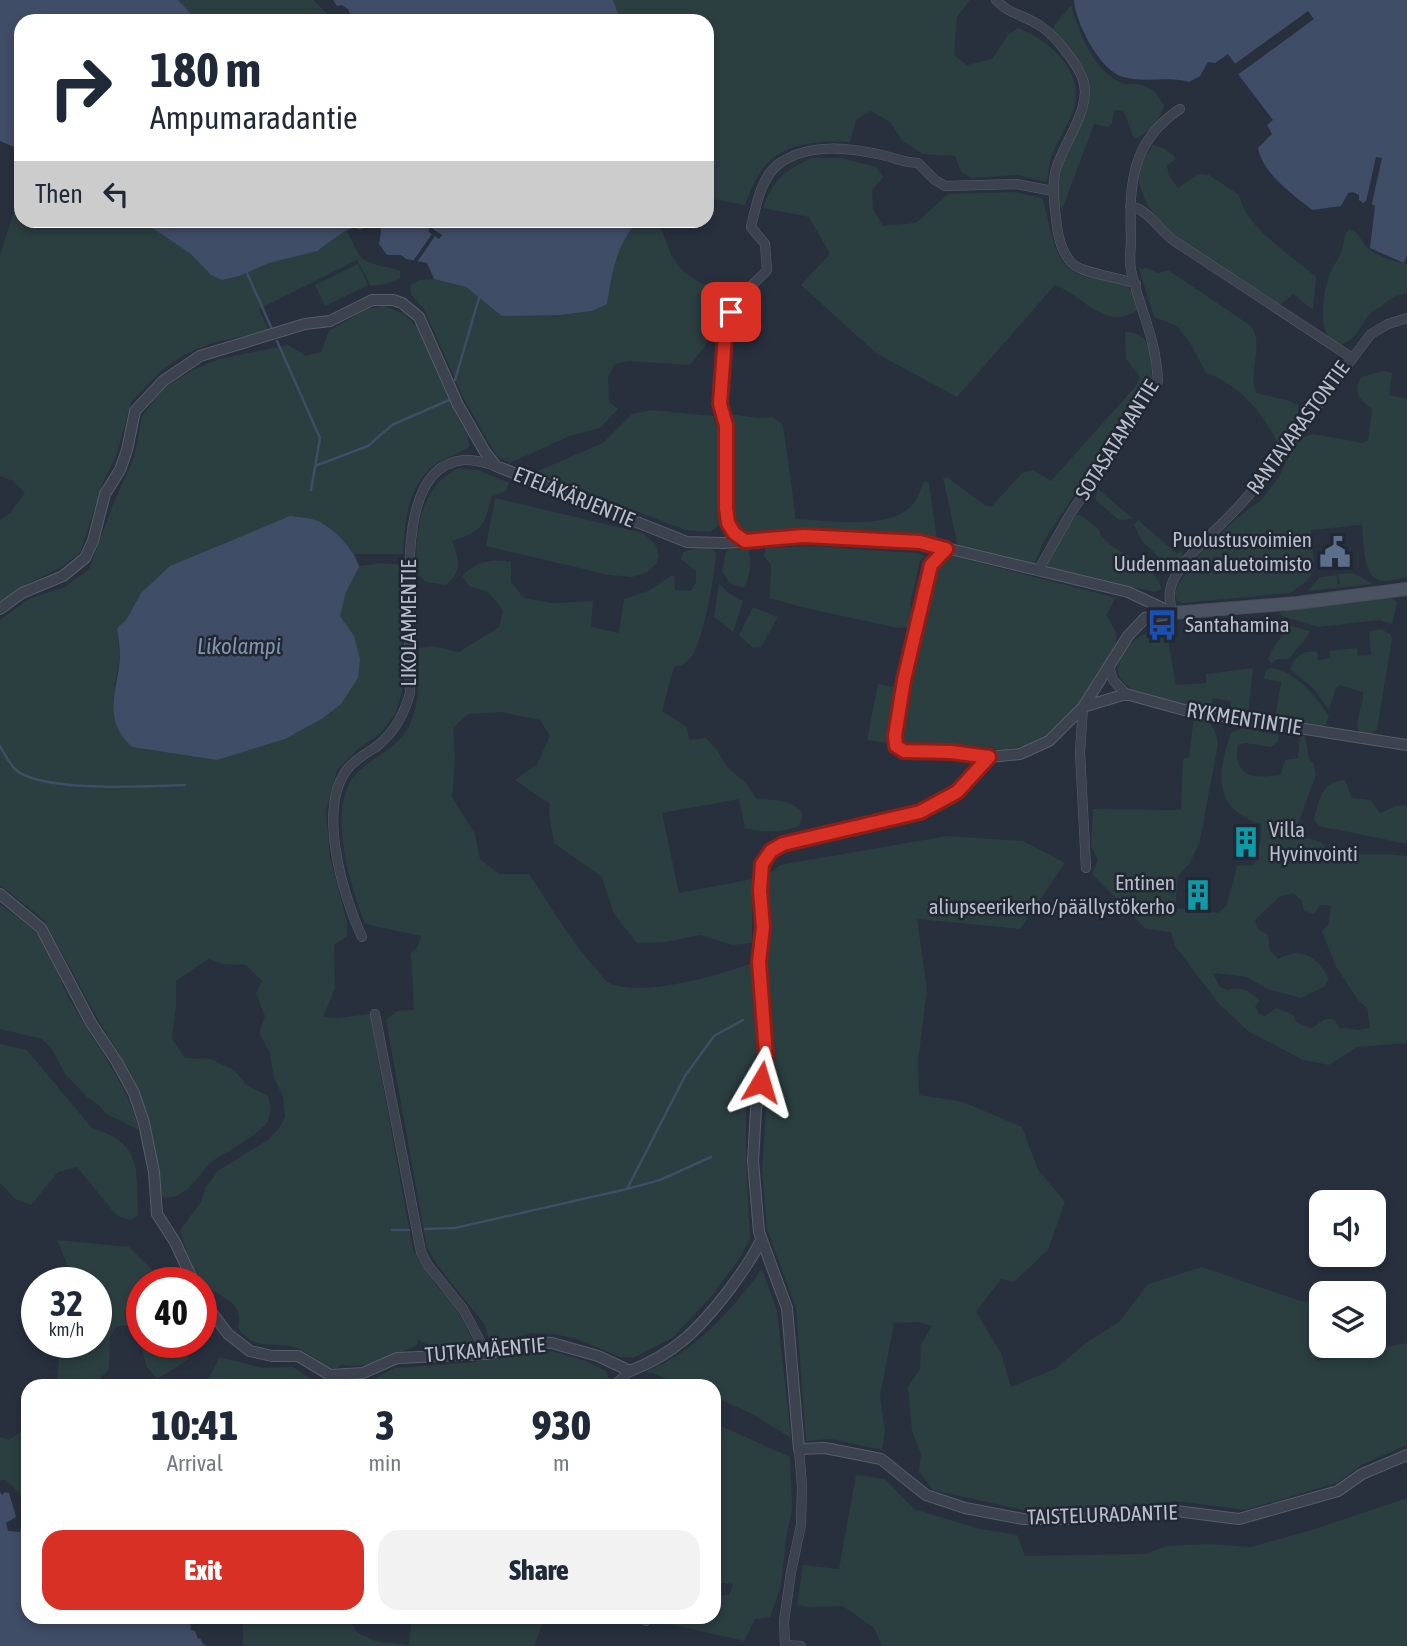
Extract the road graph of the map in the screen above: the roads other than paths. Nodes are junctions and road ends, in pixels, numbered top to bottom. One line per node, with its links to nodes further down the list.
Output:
1 (996, 0): 3 (street)
2 (1180, 109): 4 (street, SOTASATAMANTIE)
3 (1053, 191): 5 (street); 9 (street)
4 (1130, 206): 5 (street, SOTASATAMANTIE); 7 (street, RANTAVARASTONTIE)
5 (1136, 284): 11 (street, SOTASATAMANTIE)
6 (1407, 318): 7 (street)
7 (1352, 359): 14 (street, RANTAVARASTONTIE)
8 (496, 466): 9 (street, ETELÄKÄRJENTIE); 13 (street, ETELÄKÄRJENTIE); 22 (street, LIKOLAMMENTIE)
9 (745, 541): 10 (street, ETELÄKÄRJENTIE)
10 (946, 549): 11 (street, ETELÄKÄRJENTIE); 19 (street)
11 (1038, 571): 14 (street, ETELÄKÄRJENTIE)
12 (1407, 589): 14 (main road)
13 (0, 609)
14 (1173, 613): 15 (street)
15 (1109, 666): 16 (street); 17 (street)
16 (1126, 694): 17 (street); 18 (street, RYKMENTINTIE)
17 (1083, 708): 19 (street); 20 (street)
18 (1407, 745)
19 (989, 757): 24 (street)
20 (1086, 868)
21 (0, 894): 25 (street)
22 (362, 937)
23 (375, 1014): 27 (street)
24 (761, 1240): 28 (street); 30 (street)
25 (187, 1267)
26 (217, 1321): 27 (street, TUTKAMÄENTIE)
27 (487, 1354): 28 (street, TUTKAMÄENTIE)
28 (630, 1371): 29 (street)
29 (621, 1379)
30 (799, 1449): 31 (street, TAISTELURADANTIE); 32 (street)
31 (1407, 1455)
32 (785, 1645): 33 (street)
33 (801, 1646)

